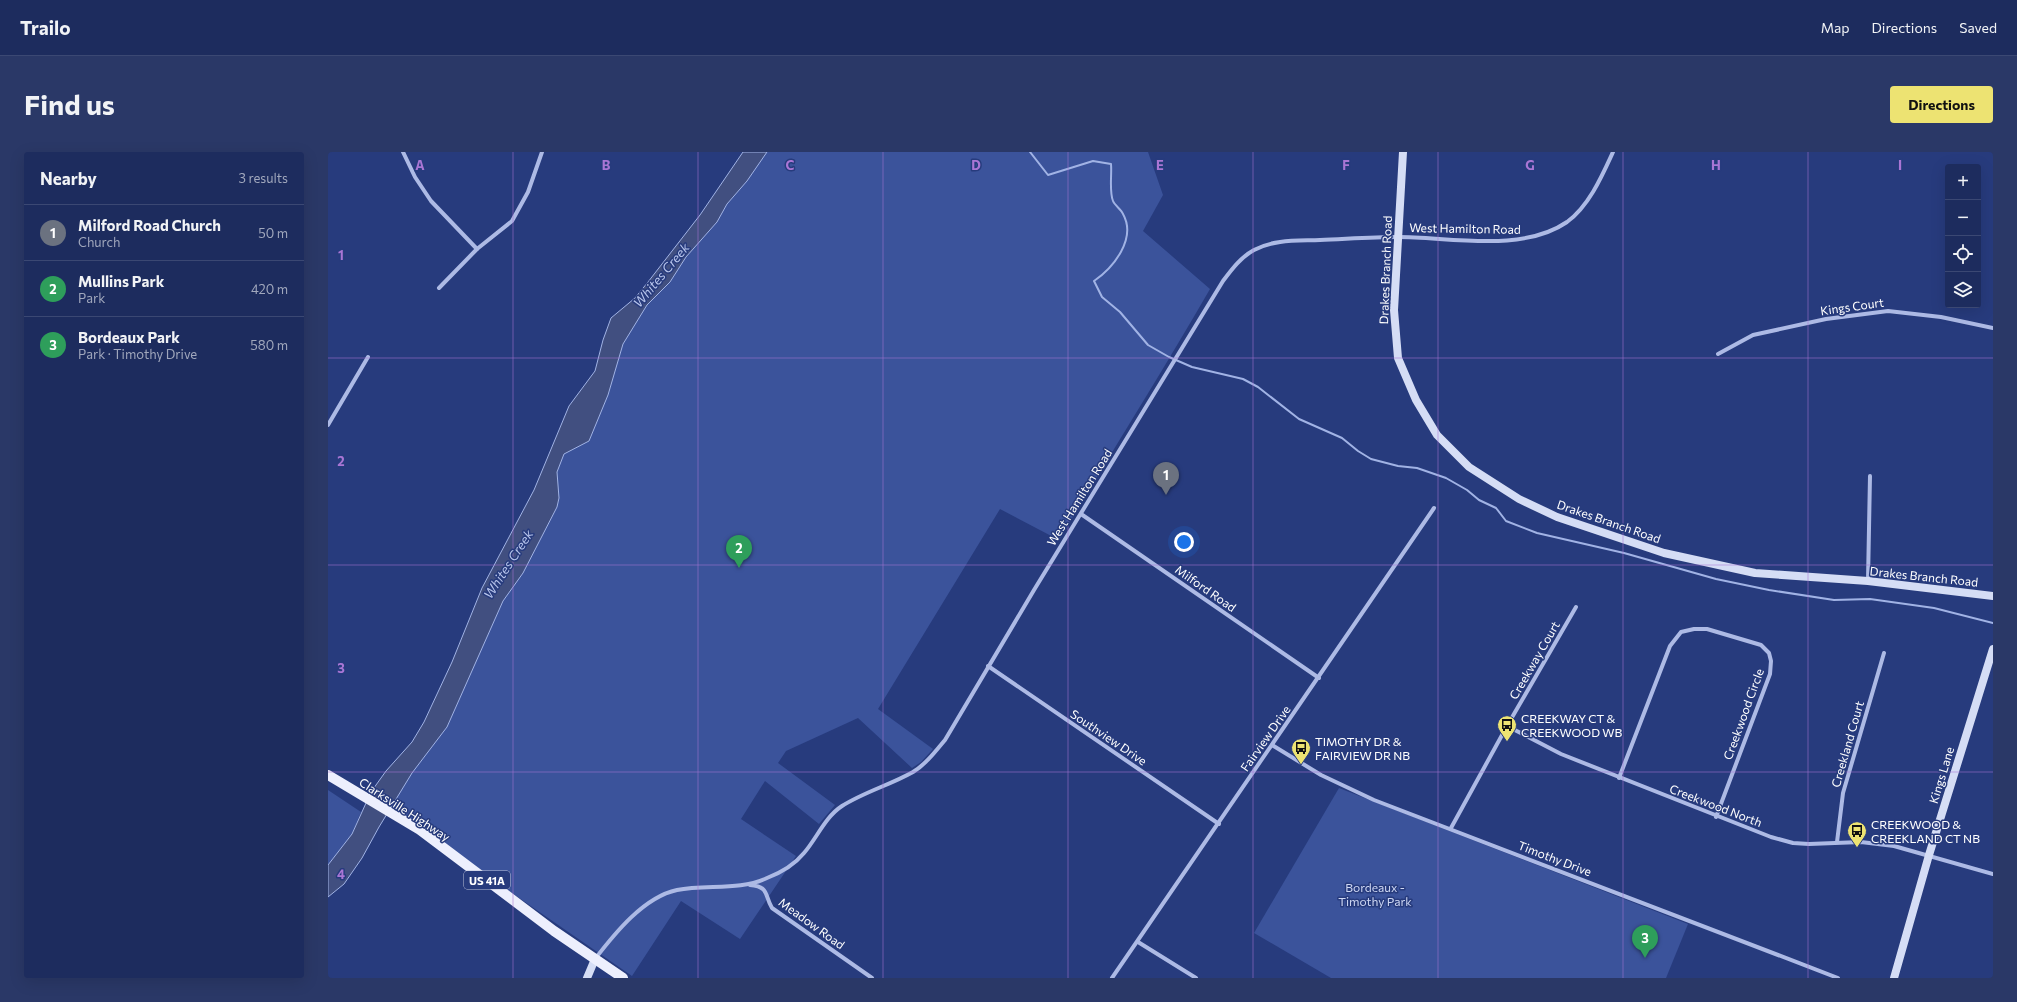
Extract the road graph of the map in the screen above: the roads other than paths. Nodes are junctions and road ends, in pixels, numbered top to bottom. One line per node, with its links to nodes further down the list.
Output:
1 (403, 152): 6 (street)
2 (542, 152): 6 (street)
3 (1402, 152): 5 (street, Drakes Branch Road)
4 (1613, 152): 5 (street, West Hamilton Road)
5 (1398, 237): 14 (street, West Hamilton Road); 15 (street, Drakes Branch Road)
6 (477, 249): 7 (street)
7 (439, 288)
8 (1993, 328): 9 (street, Kings Court)
9 (1718, 354)
10 (368, 357): 11 (street)
11 (328, 425)
12 (1870, 476): 15 (street)
13 (1434, 508): 21 (street, Fairview Drive)
14 (1081, 514): 20 (street, West Hamilton Road); 21 (street, Milford Road)
15 (1868, 581): 16 (street, Drakes Branch Road)
16 (1993, 596)
17 (1576, 608): 22 (street, Creekway Court)
18 (1993, 649): 30 (street, Kings Lane)
19 (1884, 653): 29 (street, Creekland Court)
20 (988, 666): 27 (street, Southview Drive); 32 (street, West Hamilton Road)
21 (1319, 678): 23 (street, Fairview Drive)
22 (1507, 726): 25 (street, Creekwood North); 28 (street, Creekway Court)
23 (1272, 745): 27 (street, Fairview Drive); 28 (street, Timothy Drive)
24 (328, 775): 34 (main road, Clarksville Highway / US 41A)
25 (1619, 778): 26 (street, Creekwood North); 26 (street, Creekwood Circle)
26 (1716, 816): 29 (street, Creekwood North)
27 (1218, 824): 33 (street, Fairview Drive)
28 (1451, 828): 40 (street, Timothy Drive)
29 (1837, 842): 30 (street, Creekwood North)
30 (1929, 855): 31 (street, Creekwood North); 41 (street, Kings Lane)
31 (1993, 874)
32 (746, 885): 34 (street, West Hamilton Road); 37 (street, Meadow Road)
33 (1138, 942): 38 (street, Fairview Drive); 39 (street)
34 (595, 959): 35 (street); 36 (main road, Clarksville Highway / US 41A)
35 (587, 978)
36 (623, 978)
37 (872, 978)
38 (1112, 978)
39 (1196, 978)
40 (1838, 978)
41 (1894, 978)

